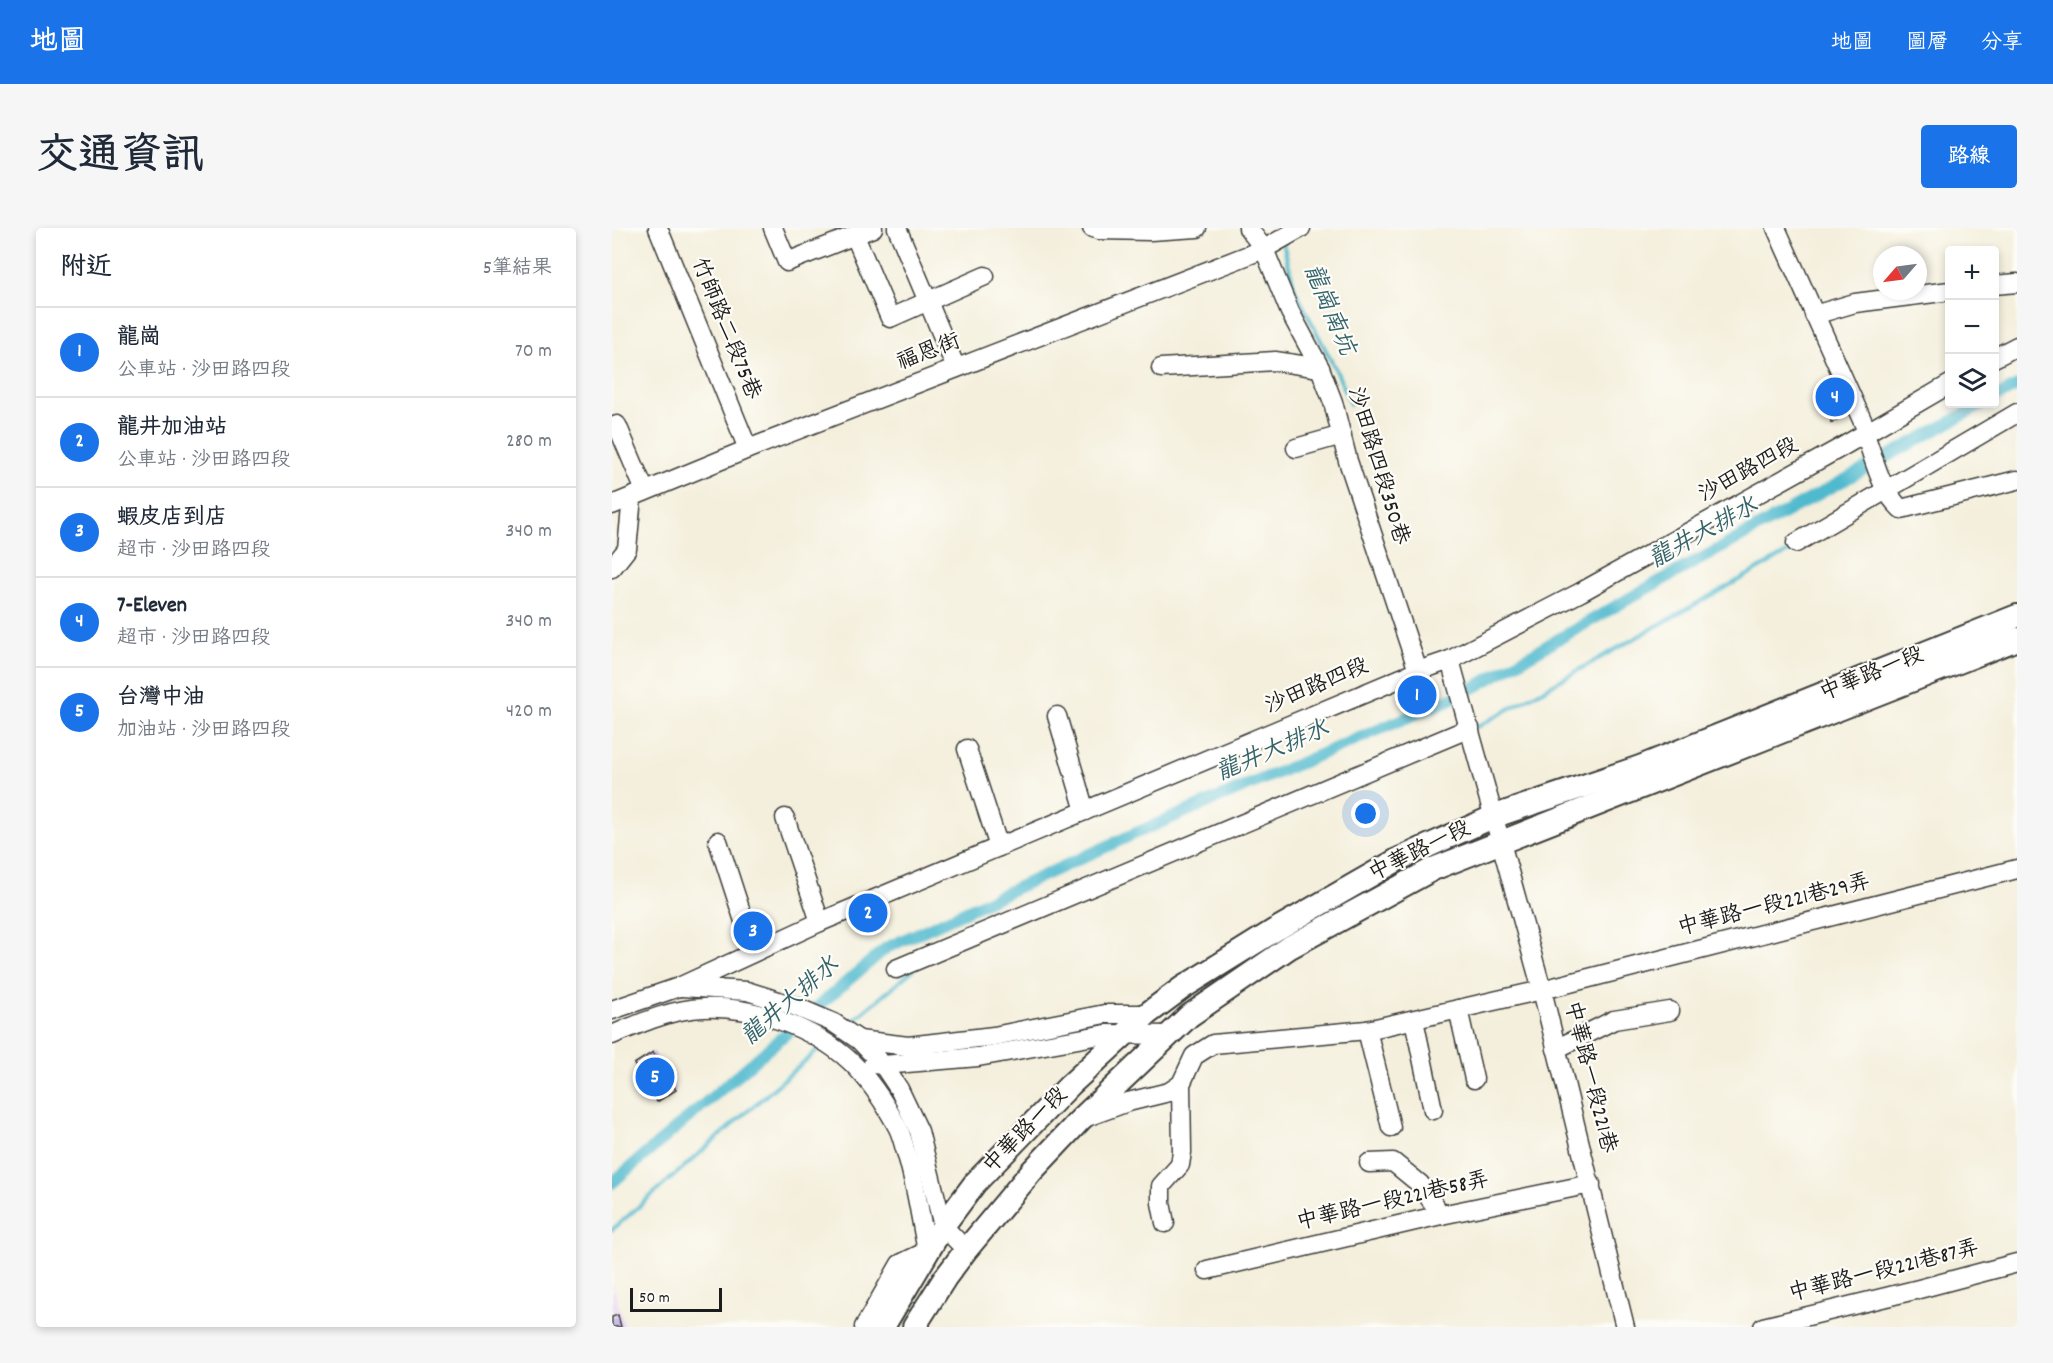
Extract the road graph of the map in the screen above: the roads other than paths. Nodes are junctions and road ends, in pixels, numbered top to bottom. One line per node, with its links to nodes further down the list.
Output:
1 (658, 228): 31 (street, 竹師路二段75巷)
2 (773, 228): 12 (street)
3 (873, 228): 12 (street)
4 (897, 228): 18 (street)
5 (1092, 228): 11 (street)
6 (1197, 228): 11 (street)
7 (1248, 228): 13 (street, 沙田路四段350巷)
8 (1283, 228): 13 (street)
9 (1301, 228): 13 (street, 福恩街)
10 (1776, 228): 19 (street)
11 (1150, 230)
12 (855, 236): 18 (street)
13 (1264, 249): 22 (street, 福恩街); 24 (street, 沙田路四段350巷)
14 (986, 276): 18 (street)
15 (2017, 283): 16 (street)
16 (1999, 285)
17 (1945, 292): 19 (street)
18 (928, 302): 22 (street)
19 (1814, 315): 29 (street)
20 (2017, 345): 21 (street)
21 (1999, 356)
22 (956, 368): 31 (street, 福恩街)
23 (1161, 368): 24 (street)
24 (1320, 368): 28 (street, 沙田路四段350巷)
25 (1945, 387): 29 (street, 沙田路四段)
26 (2017, 413): 33 (street)
27 (612, 427): 34 (street)
28 (1341, 435): 30 (street); 41 (street, 沙田路四段350巷)
29 (1867, 436): 33 (street); 40 (street, 沙田路四段)
30 (1296, 448)
31 (748, 449): 34 (street, 福恩街)
32 (2017, 480): 33 (street)
33 (1882, 482): 36 (street)
34 (638, 494): 35 (street, 福恩街); 37 (street)
35 (612, 505)
36 (1796, 543)
37 (612, 568)
38 (2017, 616): 46 (main road, 中華路一段)
39 (2017, 639): 48 (main road, 中華路一段)
40 (1452, 668): 41 (street, 沙田路四段); 43 (street, 中華路一段221巷)
41 (1418, 671): 45 (street, 沙田路四段)
42 (1057, 716): 45 (street)
43 (1468, 722): 46 (street, 中華路一段221巷); 54 (street)
44 (967, 749): 50 (street)
45 (1085, 811): 50 (street, 沙田路四段)
46 (1495, 816): 48 (street, 中華路一段221巷); 61 (main road, 中華路一段)
47 (785, 818): 52 (street)
48 (1502, 840): 56 (street, 中華路一段221巷); 66 (main road, 中華路一段)
49 (718, 841): 53 (street)
50 (999, 847): 52 (street, 沙田路四段)
51 (2017, 868): 56 (street, 中華路一段221巷29弄)
52 (820, 922): 53 (street, 沙田路四段)
53 (754, 952): 55 (street, 沙田路四段)
54 (896, 969)
55 (680, 987): 58 (street, 沙田路四段); 59 (street); 67 (street)
56 (1542, 990): 57 (street, 中華路一段221巷29弄); 68 (street, 中華路一段221巷)
57 (1458, 1008): 62 (street, 中華路一段221巷29弄); 71 (street)
58 (612, 1010)
59 (677, 1011): 64 (street); 69 (street)
60 (1670, 1011): 68 (street)
61 (1147, 1014): 65 (main road, 中華路一段); 67 (street)
62 (1414, 1020): 63 (street, 中華路一段221巷29弄); 73 (street)
63 (1367, 1030): 72 (street, 中華路一段221巷29弄); 75 (street)
64 (612, 1035)
65 (1124, 1035): 66 (street); 70 (street); 80 (main road, 中華路一段)
66 (1167, 1035): 74 (main road, 中華路一段)
67 (859, 1040): 70 (street)
68 (1556, 1049): 77 (street, 中華路一段221巷)
69 (850, 1062): 70 (street); 82 (street)
70 (883, 1065): 80 (street)
71 (1474, 1079)
72 (1181, 1084): 74 (street); 79 (street)
73 (1433, 1110)
74 (1081, 1119): 81 (main road, 中華路一段)
75 (1391, 1127)
76 (1369, 1164): 78 (street)
77 (1591, 1184): 78 (street, 中華路一段221巷58弄); 89 (street, 中華路一段221巷)
78 (1441, 1215): 84 (street, 中華路一段221巷58弄)
79 (1165, 1223)
80 (943, 1226): 81 (street); 82 (main road, 中華路一段)
81 (966, 1250): 87 (main road, 中華路一段); 88 (street)
82 (927, 1251): 85 (street); 86 (main road, 中華路一段)
83 (2017, 1263): 90 (street, 中華路一段221巷87弄)
84 (1207, 1270)
85 (864, 1327)
86 (883, 1327)
87 (914, 1327)
88 (923, 1327)
89 (1625, 1327)
90 (1763, 1327)

